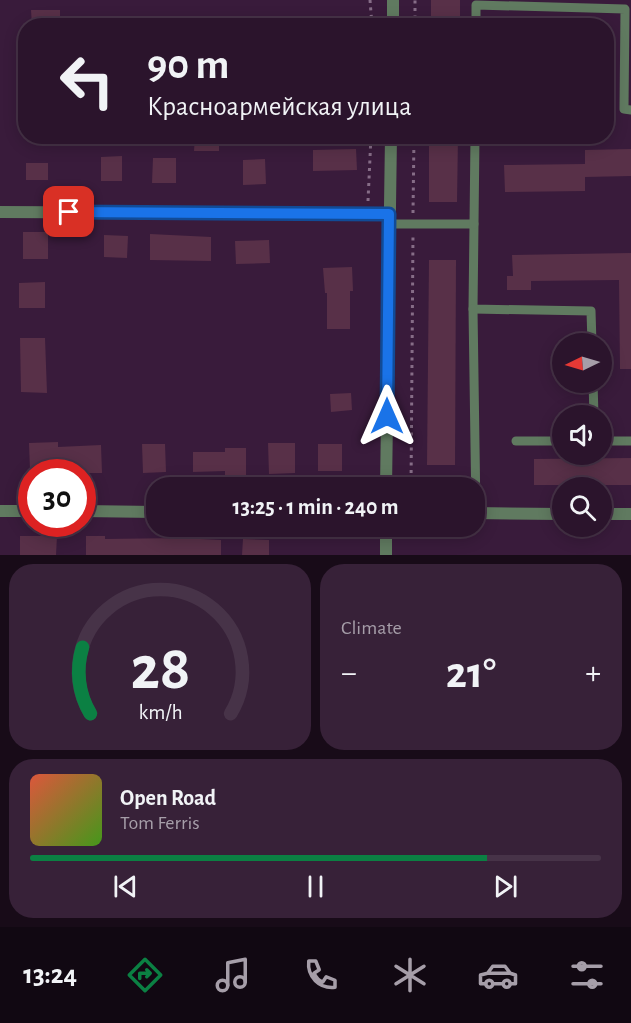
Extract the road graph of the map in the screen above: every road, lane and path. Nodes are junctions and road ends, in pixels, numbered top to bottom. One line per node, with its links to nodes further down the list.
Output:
1 (370, 0): 5 (path)
2 (393, 0): 6 (street)
3 (415, 0): 7 (path)
4 (484, 3): 8 (lane); 9 (lane)
5 (371, 18)
6 (393, 18)
7 (415, 18)
8 (476, 18)
9 (631, 110)
10 (371, 144): 15 (path)
11 (391, 144): 16 (street)
12 (414, 144): 17 (path)
13 (475, 144): 18 (lane)
14 (0, 212): 15 (street)
15 (368, 214): 16 (street)
16 (388, 219): 17 (lane); 25 (street)
17 (413, 224): 18 (lane); 26 (path)
18 (474, 224): 19 (lane)
19 (473, 309): 20 (lane); 27 (lane)
20 (592, 333)
21 (516, 441): 22 (lane)
22 (552, 441)
23 (612, 441): 24 (lane)
24 (631, 441)
25 (386, 477)
26 (411, 477)
27 (475, 477)
28 (0, 511): 29 (street)
29 (18, 511)
30 (96, 511): 31 (street)
31 (146, 512)
32 (485, 513): 33 (street)
33 (552, 514)
34 (612, 514): 35 (street)
35 (631, 514)
36 (386, 537): 37 (street)
37 (386, 555)

